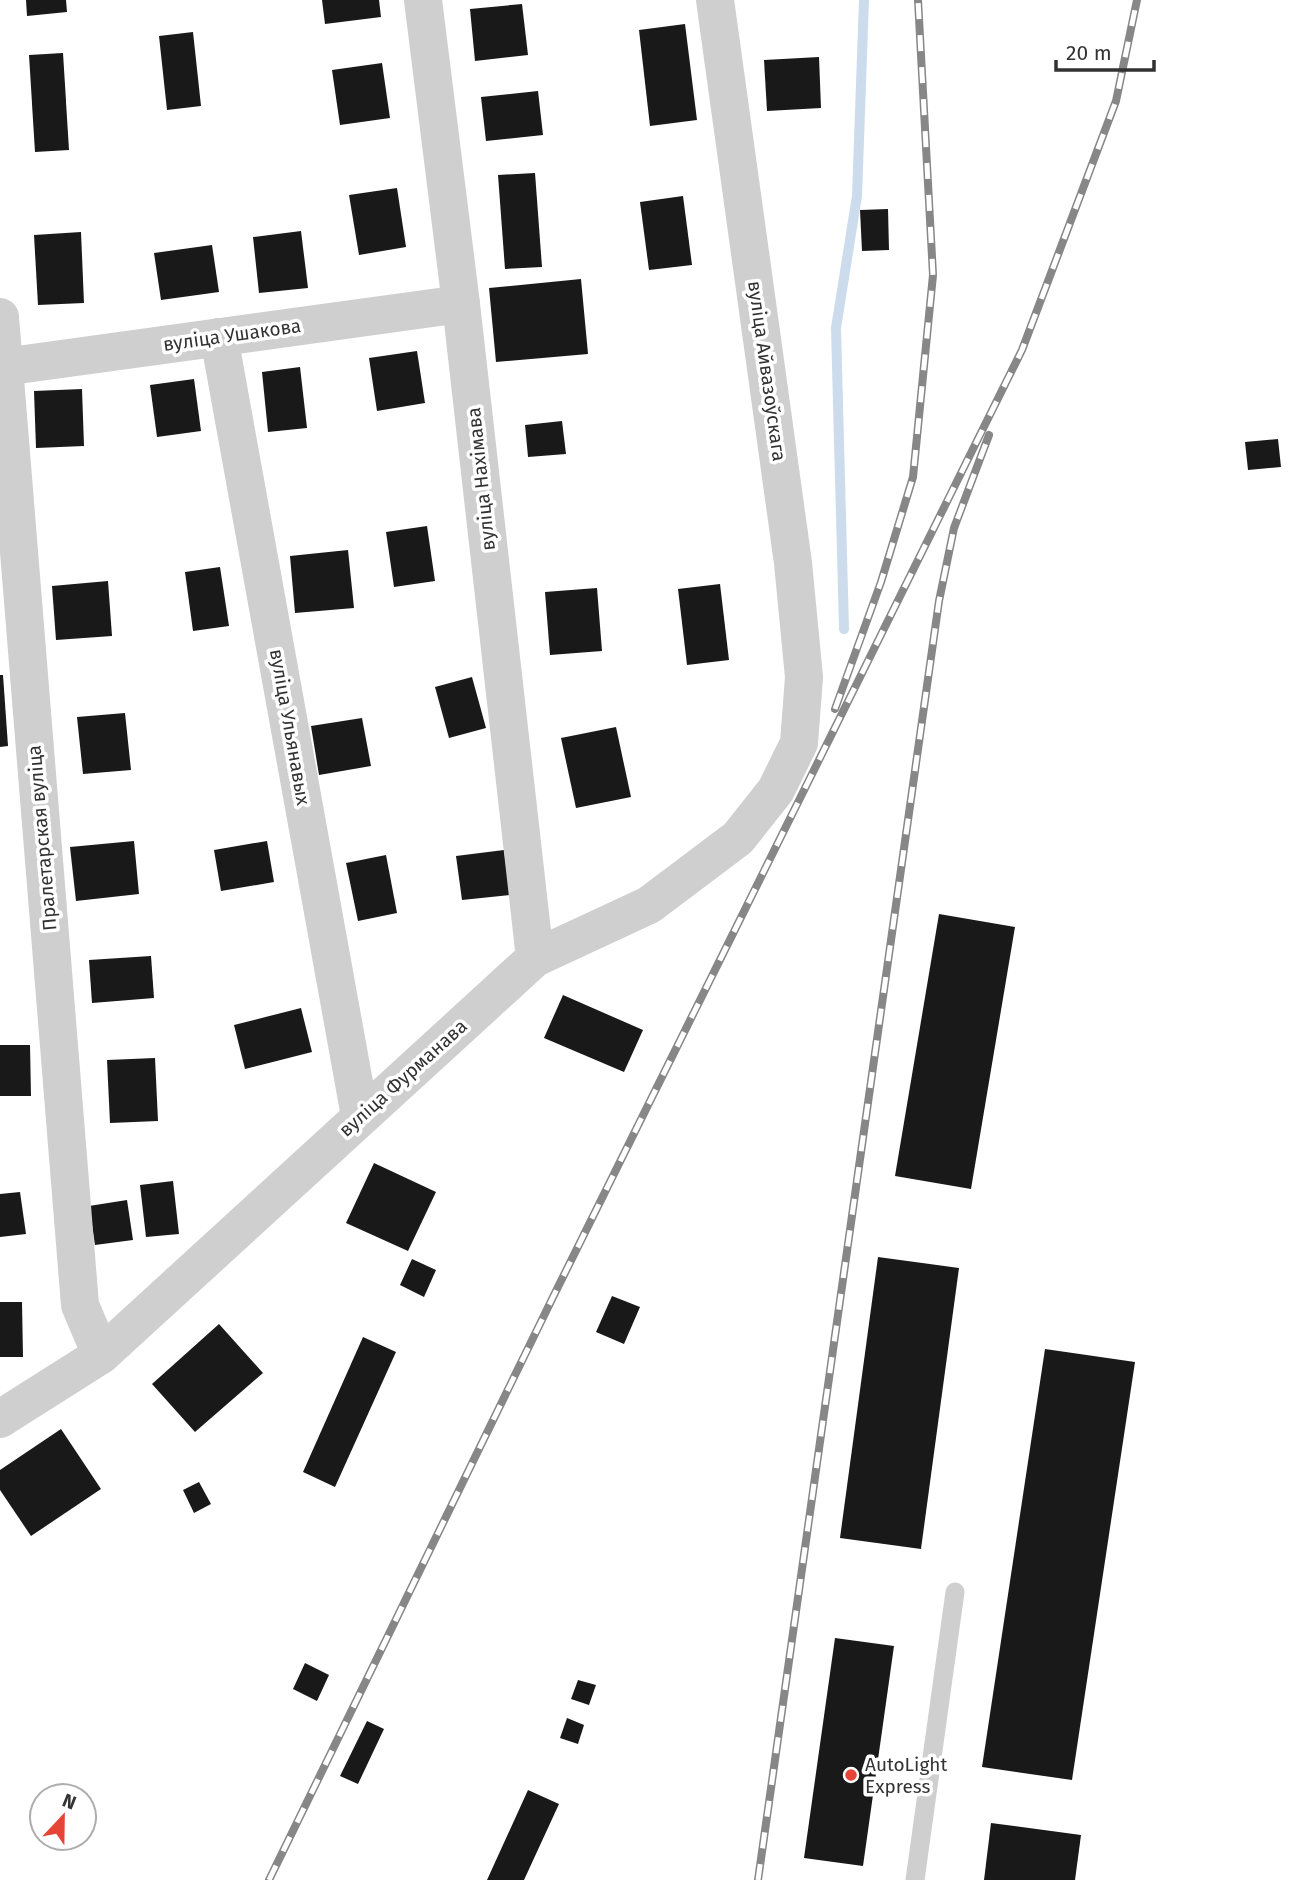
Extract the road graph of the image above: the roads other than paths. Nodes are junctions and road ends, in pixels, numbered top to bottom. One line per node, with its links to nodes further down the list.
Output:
1 (423, 0): 3 (street, вуліца Нахімава)
2 (715, 0): 7 (street, вуліца Айвазоўскага)
3 (461, 304): 5 (street, вуліца Ушакова); 8 (street, вуліца Нахімава)
4 (0, 317): 6 (street, Пралетарская вуліца)
5 (219, 337): 6 (street, вуліца Ушакова); 9 (street, вуліца Ульянавых)
6 (3, 367): 10 (street, Пралетарская вуліца)
7 (799, 743): 8 (street, вуліца Фурманава)
8 (535, 958): 9 (street, вуліца Фурманава)
9 (360, 1116): 10 (street, вуліца Фурманава)
10 (101, 1355): 11 (street, вуліца Фурманава)
11 (0, 1419)
12 (955, 1592): 13 (lane)
13 (915, 1880)

